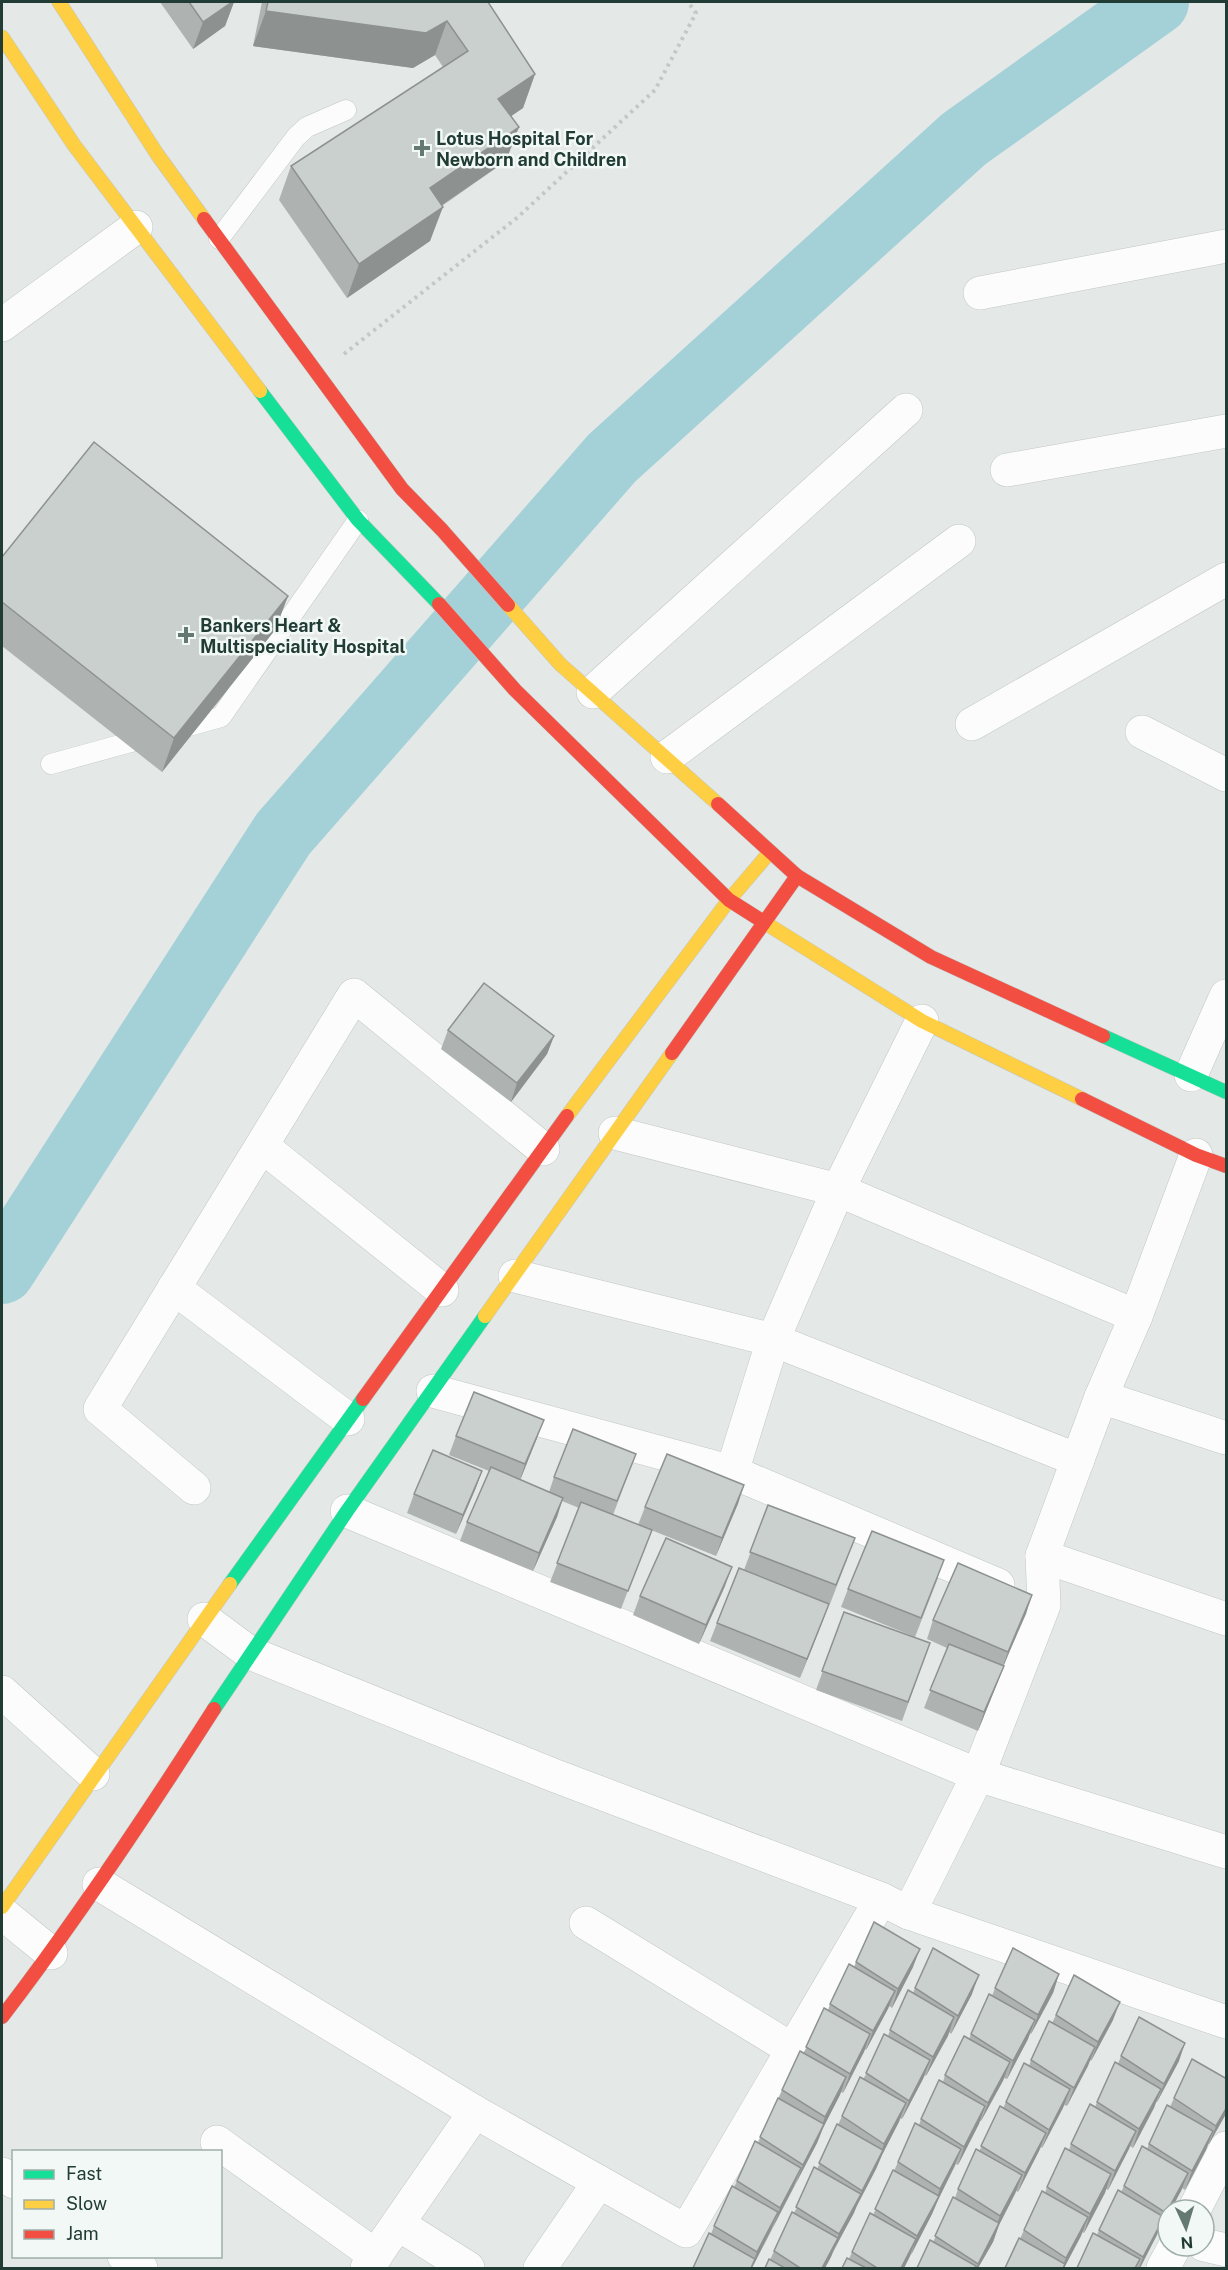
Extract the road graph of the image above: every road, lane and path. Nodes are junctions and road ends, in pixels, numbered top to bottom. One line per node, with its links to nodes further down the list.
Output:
1 (59, 2): 6 (street)
2 (688, 2): 10 (path)
3 (2, 38): 5 (street)
4 (346, 110): 6 (lane)
5 (136, 227): 9 (street); 14 (street)
6 (219, 239): 10 (street)
7 (1227, 246): 8 (street)
8 (980, 293)
9 (2, 325)
10 (317, 374): 17 (street)
11 (906, 410): 17 (street)
12 (1227, 431): 13 (street)
13 (1007, 470)
14 (358, 520): 21 (lane); 25 (street)
15 (959, 541): 20 (street)
16 (1227, 579): 18 (street)
17 (593, 692): 20 (street)
18 (972, 724)
19 (1142, 732): 22 (street)
20 (667, 757): 23 (street)
21 (51, 764)
22 (1227, 775)
23 (770, 852): 24 (street); 25 (street)
24 (797, 876): 26 (street); 29 (street)
25 (729, 900): 26 (street); 33 (street)
26 (764, 922): 28 (street); 31 (street)
27 (1227, 996): 29 (street)
28 (922, 1021): 34 (street); 36 (street)
29 (1191, 1076): 30 (street)
30 (1227, 1092)
31 (615, 1133): 36 (street); 37 (street)
32 (262, 1146): 33 (street); 38 (street); 39 (street)
33 (543, 1149): 39 (street)
34 (1196, 1155): 35 (street); 40 (street)
35 (1227, 1166)
36 (838, 1190): 40 (street); 41 (street)
37 (515, 1275): 41 (street); 42 (street)
38 (174, 1288): 44 (street); 48 (street)
39 (442, 1290): 44 (street)
40 (1136, 1316): 43 (street)
41 (773, 1340): 46 (street); 47 (street)
42 (434, 1391): 47 (street); 49 (street)
43 (1101, 1397): 45 (street); 46 (street)
44 (348, 1419): 52 (street)
45 (1227, 1438)
46 (1078, 1460): 50 (street)
47 (732, 1472): 51 (street)
48 (194, 1488)
49 (347, 1511): 54 (street); 57 (street)
50 (1042, 1557): 51 (street); 53 (street)
51 (1044, 1605): 57 (street)
52 (204, 1619): 54 (street); 56 (street)
53 (1227, 1619)
54 (250, 1653): 59 (street); 60 (street)
55 (2, 1692): 56 (street)
56 (93, 1774): 61 (street)
57 (978, 1775): 58 (street); 60 (street)
58 (1227, 1852)
59 (99, 1884): 64 (street); 68 (street)
60 (895, 1906): 66 (street); 67 (street)
61 (2, 1907)
62 (2, 1913): 64 (street)
63 (586, 1923): 67 (street)
64 (51, 1953): 65 (street)
65 (2, 2017)
66 (1227, 2022)
67 (793, 2050): 71 (street)
68 (475, 2112): 71 (street); 73 (street)
69 (218, 2142): 75 (street)
70 (1227, 2148): 72 (street)
71 (599, 2182): 78 (street)
72 (1200, 2198)
73 (398, 2224): 75 (street); 77 (street)
74 (127, 2258): 76 (street)
75 (372, 2262)
76 (141, 2268)
77 (468, 2268)
78 (540, 2268)

